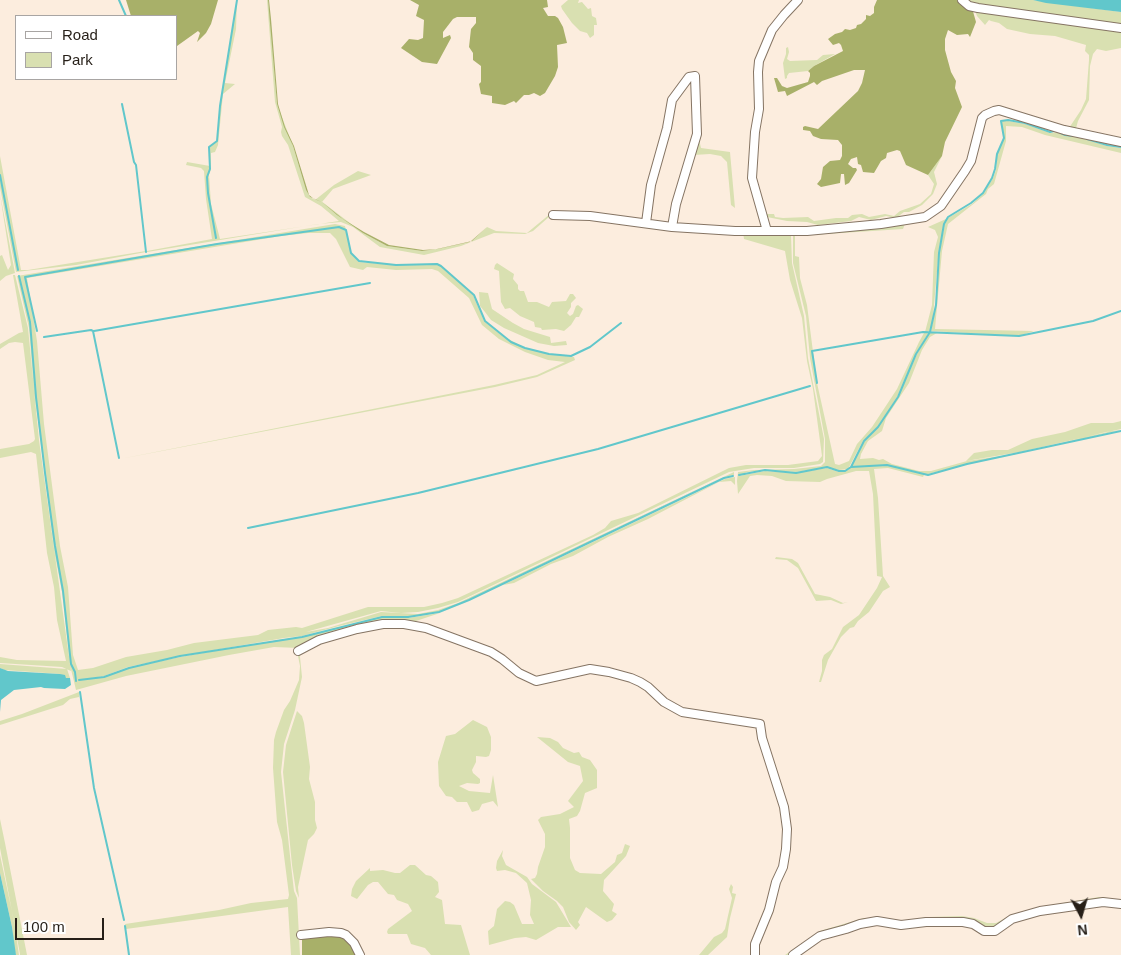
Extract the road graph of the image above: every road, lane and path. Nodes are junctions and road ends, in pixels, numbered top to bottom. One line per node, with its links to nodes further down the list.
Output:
1 (798, 0): 8 (street)
2 (962, 0): 3 (street)
3 (1121, 28)
4 (1121, 142): 8 (street)
5 (554, 215): 6 (street)
6 (646, 222): 7 (street); 7 (street)
7 (672, 227): 8 (street)
8 (767, 231)
9 (298, 651): 13 (street)
10 (1121, 904): 14 (street)
11 (301, 935): 12 (street)
12 (360, 955)
13 (755, 955)
14 (793, 955)

